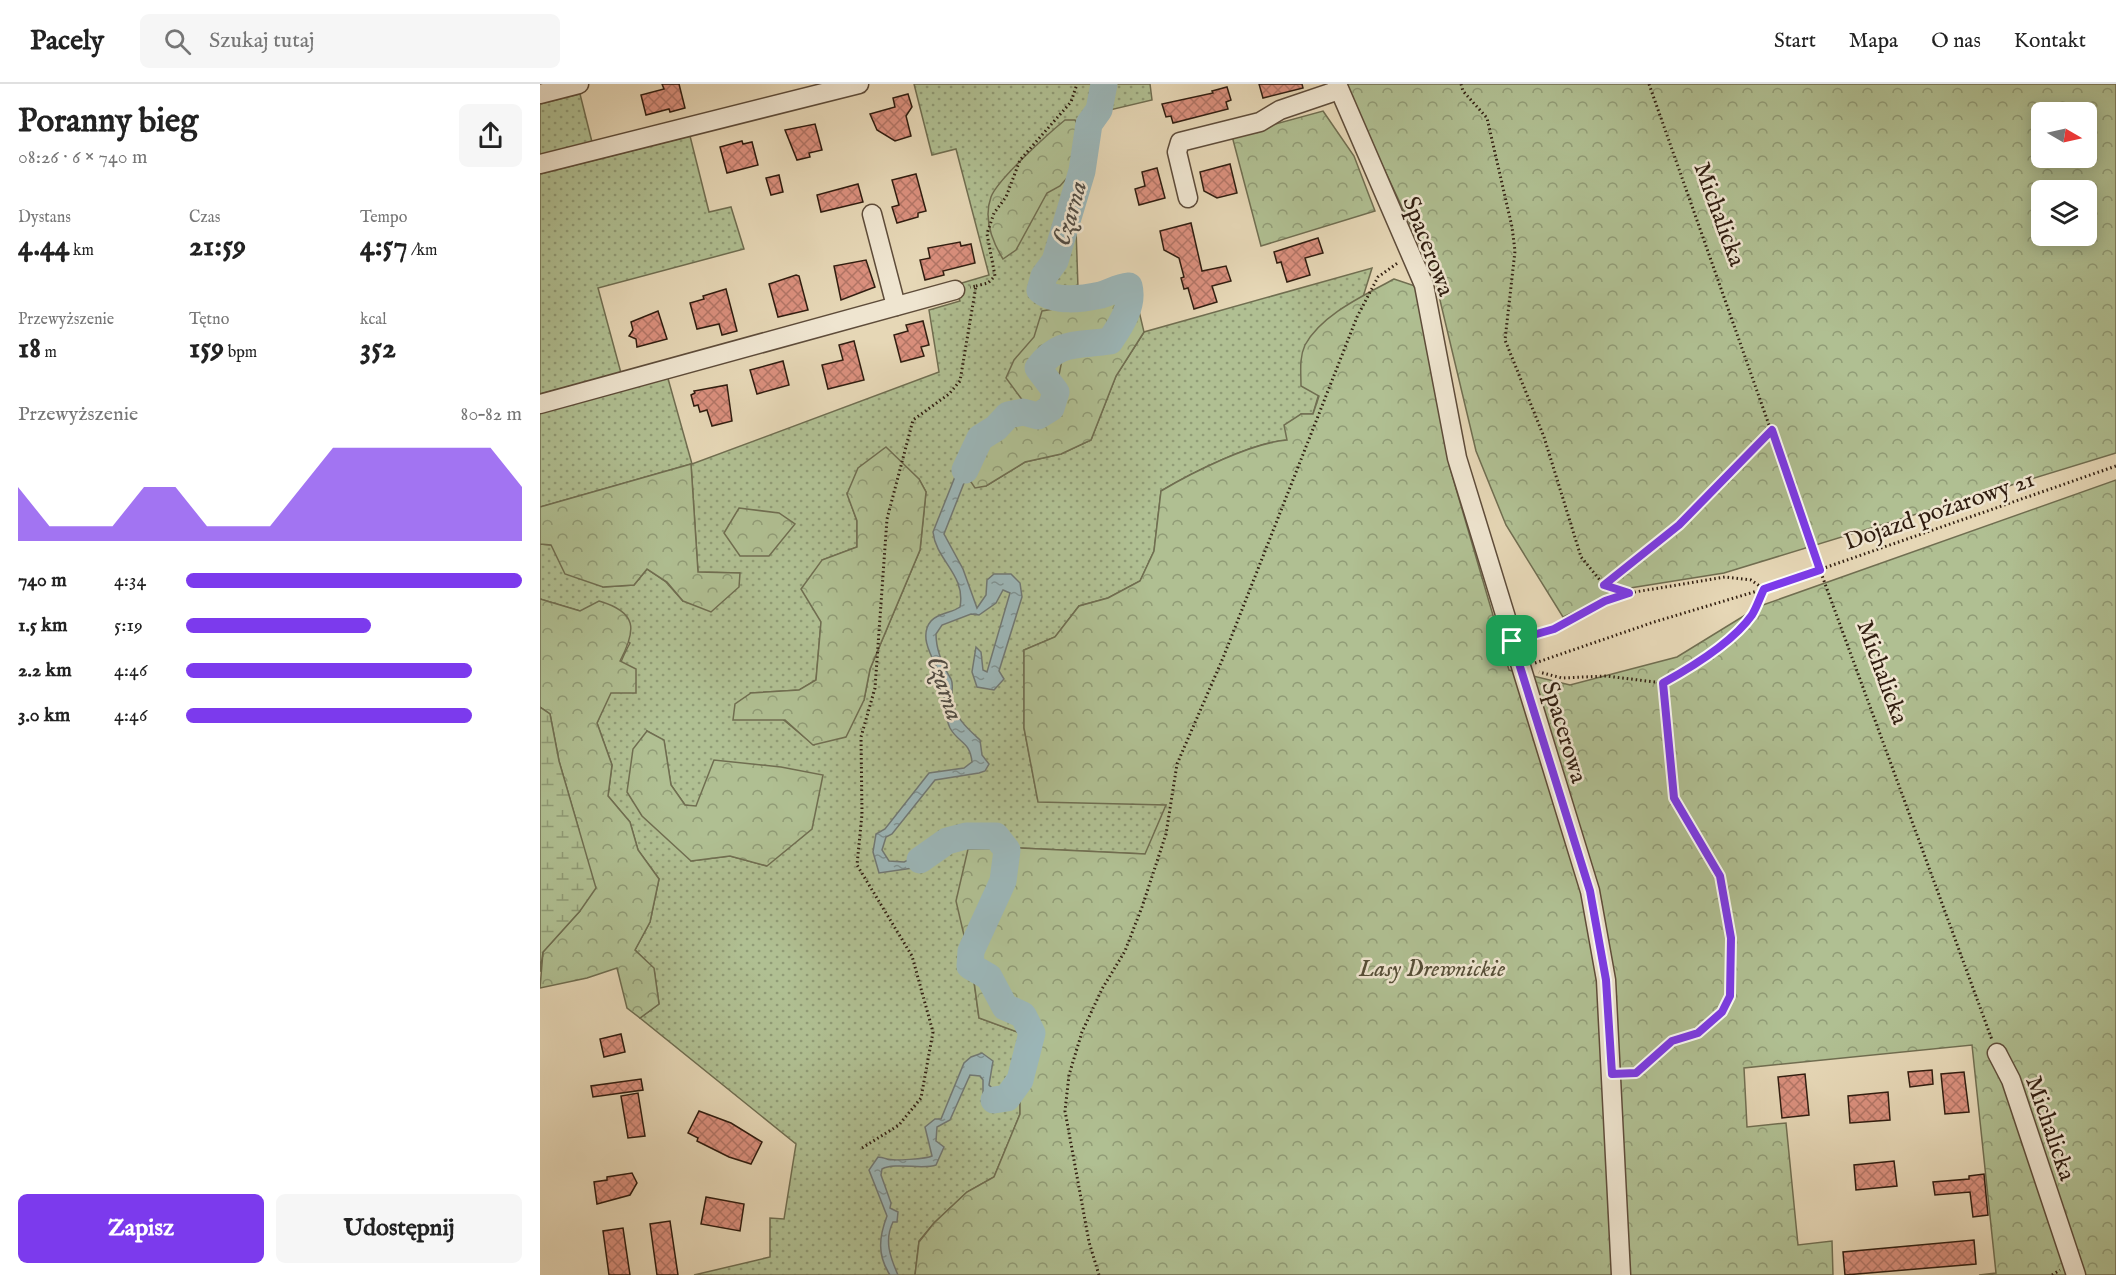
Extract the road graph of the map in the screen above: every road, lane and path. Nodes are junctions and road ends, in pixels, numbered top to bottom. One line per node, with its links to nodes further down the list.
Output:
1 (579, 84): 7 (street)
2 (860, 84): 8 (street)
3 (1077, 84): 12 (path)
4 (1461, 84): 19 (path)
5 (1649, 84): 16 (path, Michalicka)
6 (1338, 87): 9 (street); 11 (street, Spacerowa)
7 (540, 94)
8 (540, 164)
9 (1188, 198)
10 (872, 214): 14 (street)
11 (1410, 254): 22 (street, Spacerowa); 29 (path)
12 (976, 286): 13 (path); 28 (path)
13 (955, 290): 14 (street)
14 (896, 306): 15 (street)
15 (540, 404)
16 (1772, 430): 18 (path, Michalicka); 19 (path)
17 (2116, 466): 18 (path, Dojazd pożarowy 21)
18 (1820, 570): 20 (path, Dojazd pożarowy 21); 26 (path, Michalicka)
19 (1604, 585): 21 (path)
20 (1764, 589): 21 (path); 23 (path, Dojazd pożarowy 21); 25 (path)
21 (1629, 593): 22 (path)
22 (1512, 641): 24 (street, Spacerowa)
23 (1547, 660)
24 (1519, 667): 25 (path); 27 (street, Spacerowa)
25 (1663, 683): 27 (path)
26 (1997, 1053): 31 (street, Michalicka)
27 (1612, 1074): 30 (street, Spacerowa)
28 (862, 1148)
29 (1099, 1275)
30 (1621, 1275)
31 (2076, 1275)

